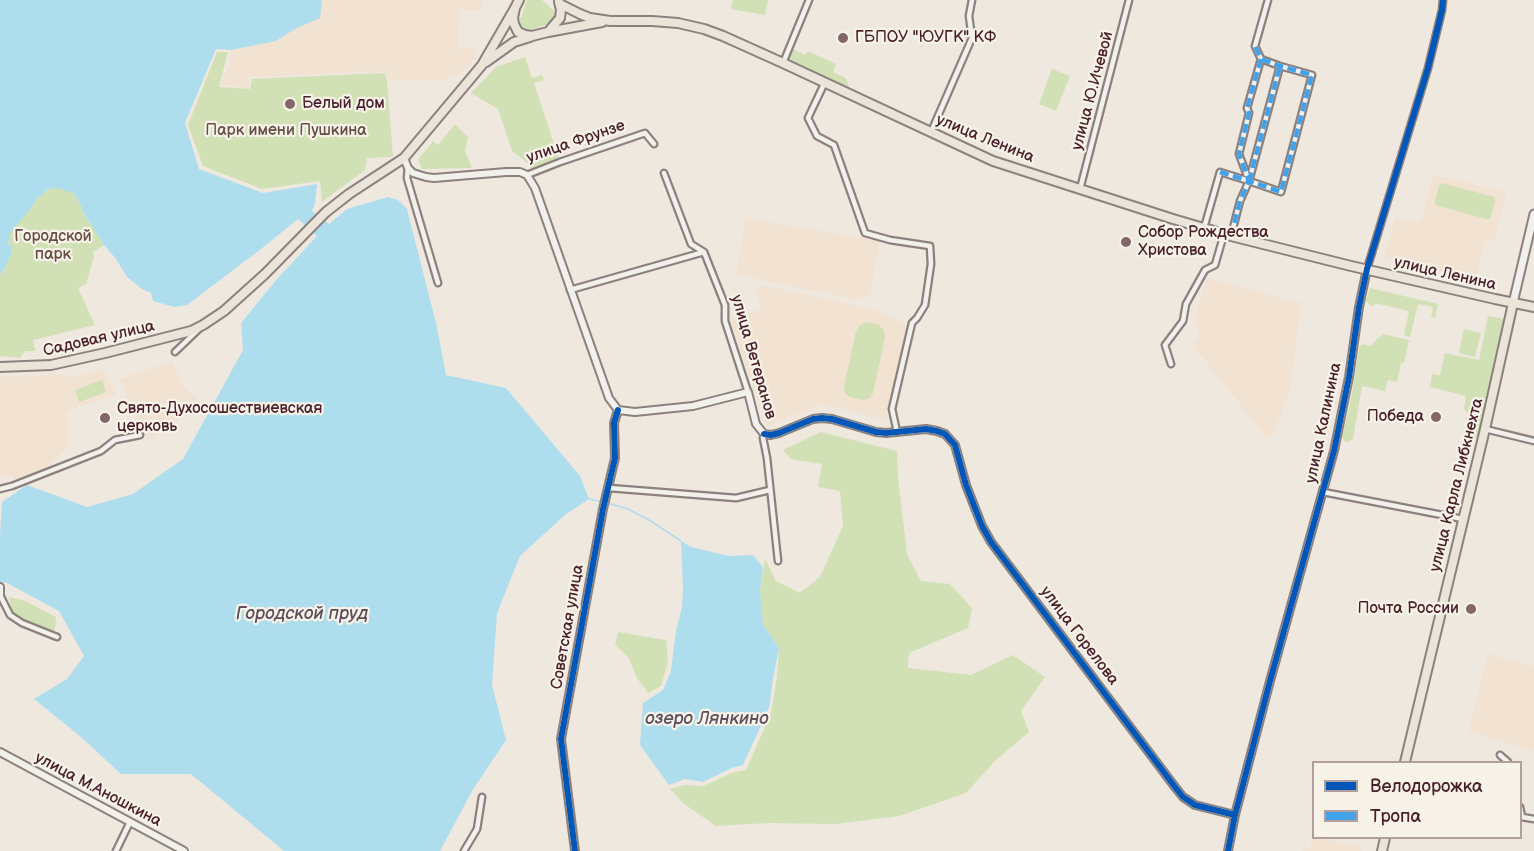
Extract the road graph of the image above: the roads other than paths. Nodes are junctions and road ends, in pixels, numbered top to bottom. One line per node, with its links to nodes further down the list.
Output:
1 (519, 0): 8 (main road)
2 (809, 0): 13 (street)
3 (972, 0): 17 (street)
4 (1129, 0): 24 (street, улица Ю.Ичевой)
5 (1268, 0): 12 (street)
6 (1443, 0): 29 (street, улица Калинина)
7 (559, 2): 9 (main road); 10 (main road)
8 (514, 8): 11 (main road); 14 (main road)
9 (610, 21): 10 (main road); 13 (main road, улица Ленина)
10 (548, 32): 11 (main road)
11 (532, 36): 14 (main road)
12 (1261, 59): 15 (street); 23 (street)
13 (783, 63): 16 (main road, улица Ленина)
14 (483, 65): 19 (main road, Садовая улица)
15 (1280, 66): 23 (street); 23 (street)
16 (825, 82): 17 (main road, улица Ленина); 41 (street)
17 (931, 132): 24 (main road, улица Ленина)
18 (654, 144): 22 (street, улица Фрунзе)
19 (404, 158): 20 (street); 34 (main road, Садовая улица)
20 (408, 168): 22 (street, улица Фрунзе); 30 (street)
21 (664, 173): 28 (street, улица Ветеранов)
22 (527, 175): 31 (street)
23 (1249, 181): 26 (street); 27 (street)
24 (1080, 189): 26 (main road, улица Ленина)
25 (1534, 214): 32 (main road, улица Карла Либкнехта)
26 (1204, 228): 27 (main road, улица Ленина)
27 (1228, 235): 29 (main road, улица Ленина); 36 (street)
28 (704, 252): 31 (street); 38 (street, улица Ветеранов)
29 (1367, 269): 32 (main road, улица Ленина); 48 (street, улица Калинина)
30 (438, 283)
31 (570, 290): 39 (street)
32 (1514, 303): 33 (main road, улица Ленина); 40 (main road, улица Карла Либкнехта)
33 (1534, 307)
34 (203, 325): 35 (street, Садовая улица); 37 (main road, Садовая улица)
35 (175, 352)
36 (1171, 364)
37 (0, 368)
38 (748, 392): 39 (street); 42 (street, улица Ветеранов)
39 (618, 410): 45 (street, Советская улица)
40 (1485, 429): 44 (street); 49 (main road, улица Карла Либкнехта)
41 (897, 432): 42 (street); 59 (street, улица Горелова)
42 (764, 434): 47 (street, улица Ветеранов)
43 (140, 435): 46 (street)
44 (1534, 441)
45 (609, 488): 47 (street); 64 (street, Советская улица)
46 (0, 489)
47 (770, 490): 50 (street, улица Ветеранов)
48 (1323, 492): 49 (street); 59 (street, улица Калинина)
49 (1463, 519): 56 (main road, улица Карла Либкнехта)
50 (778, 561)
51 (0, 587): 52 (street)
52 (0, 596): 53 (street)
53 (57, 637)
54 (0, 752): 60 (street, улица М.Аношкина)
55 (1500, 755): 57 (street)
56 (1405, 761)
57 (1507, 761)
58 (482, 797): 63 (street)
59 (1235, 815): 65 (street, улица Калинина)
60 (130, 822): 61 (street); 62 (street, улица М.Аношкина)
61 (116, 851)
62 (184, 851)
63 (464, 851)
64 (575, 851)
65 (1228, 851)

